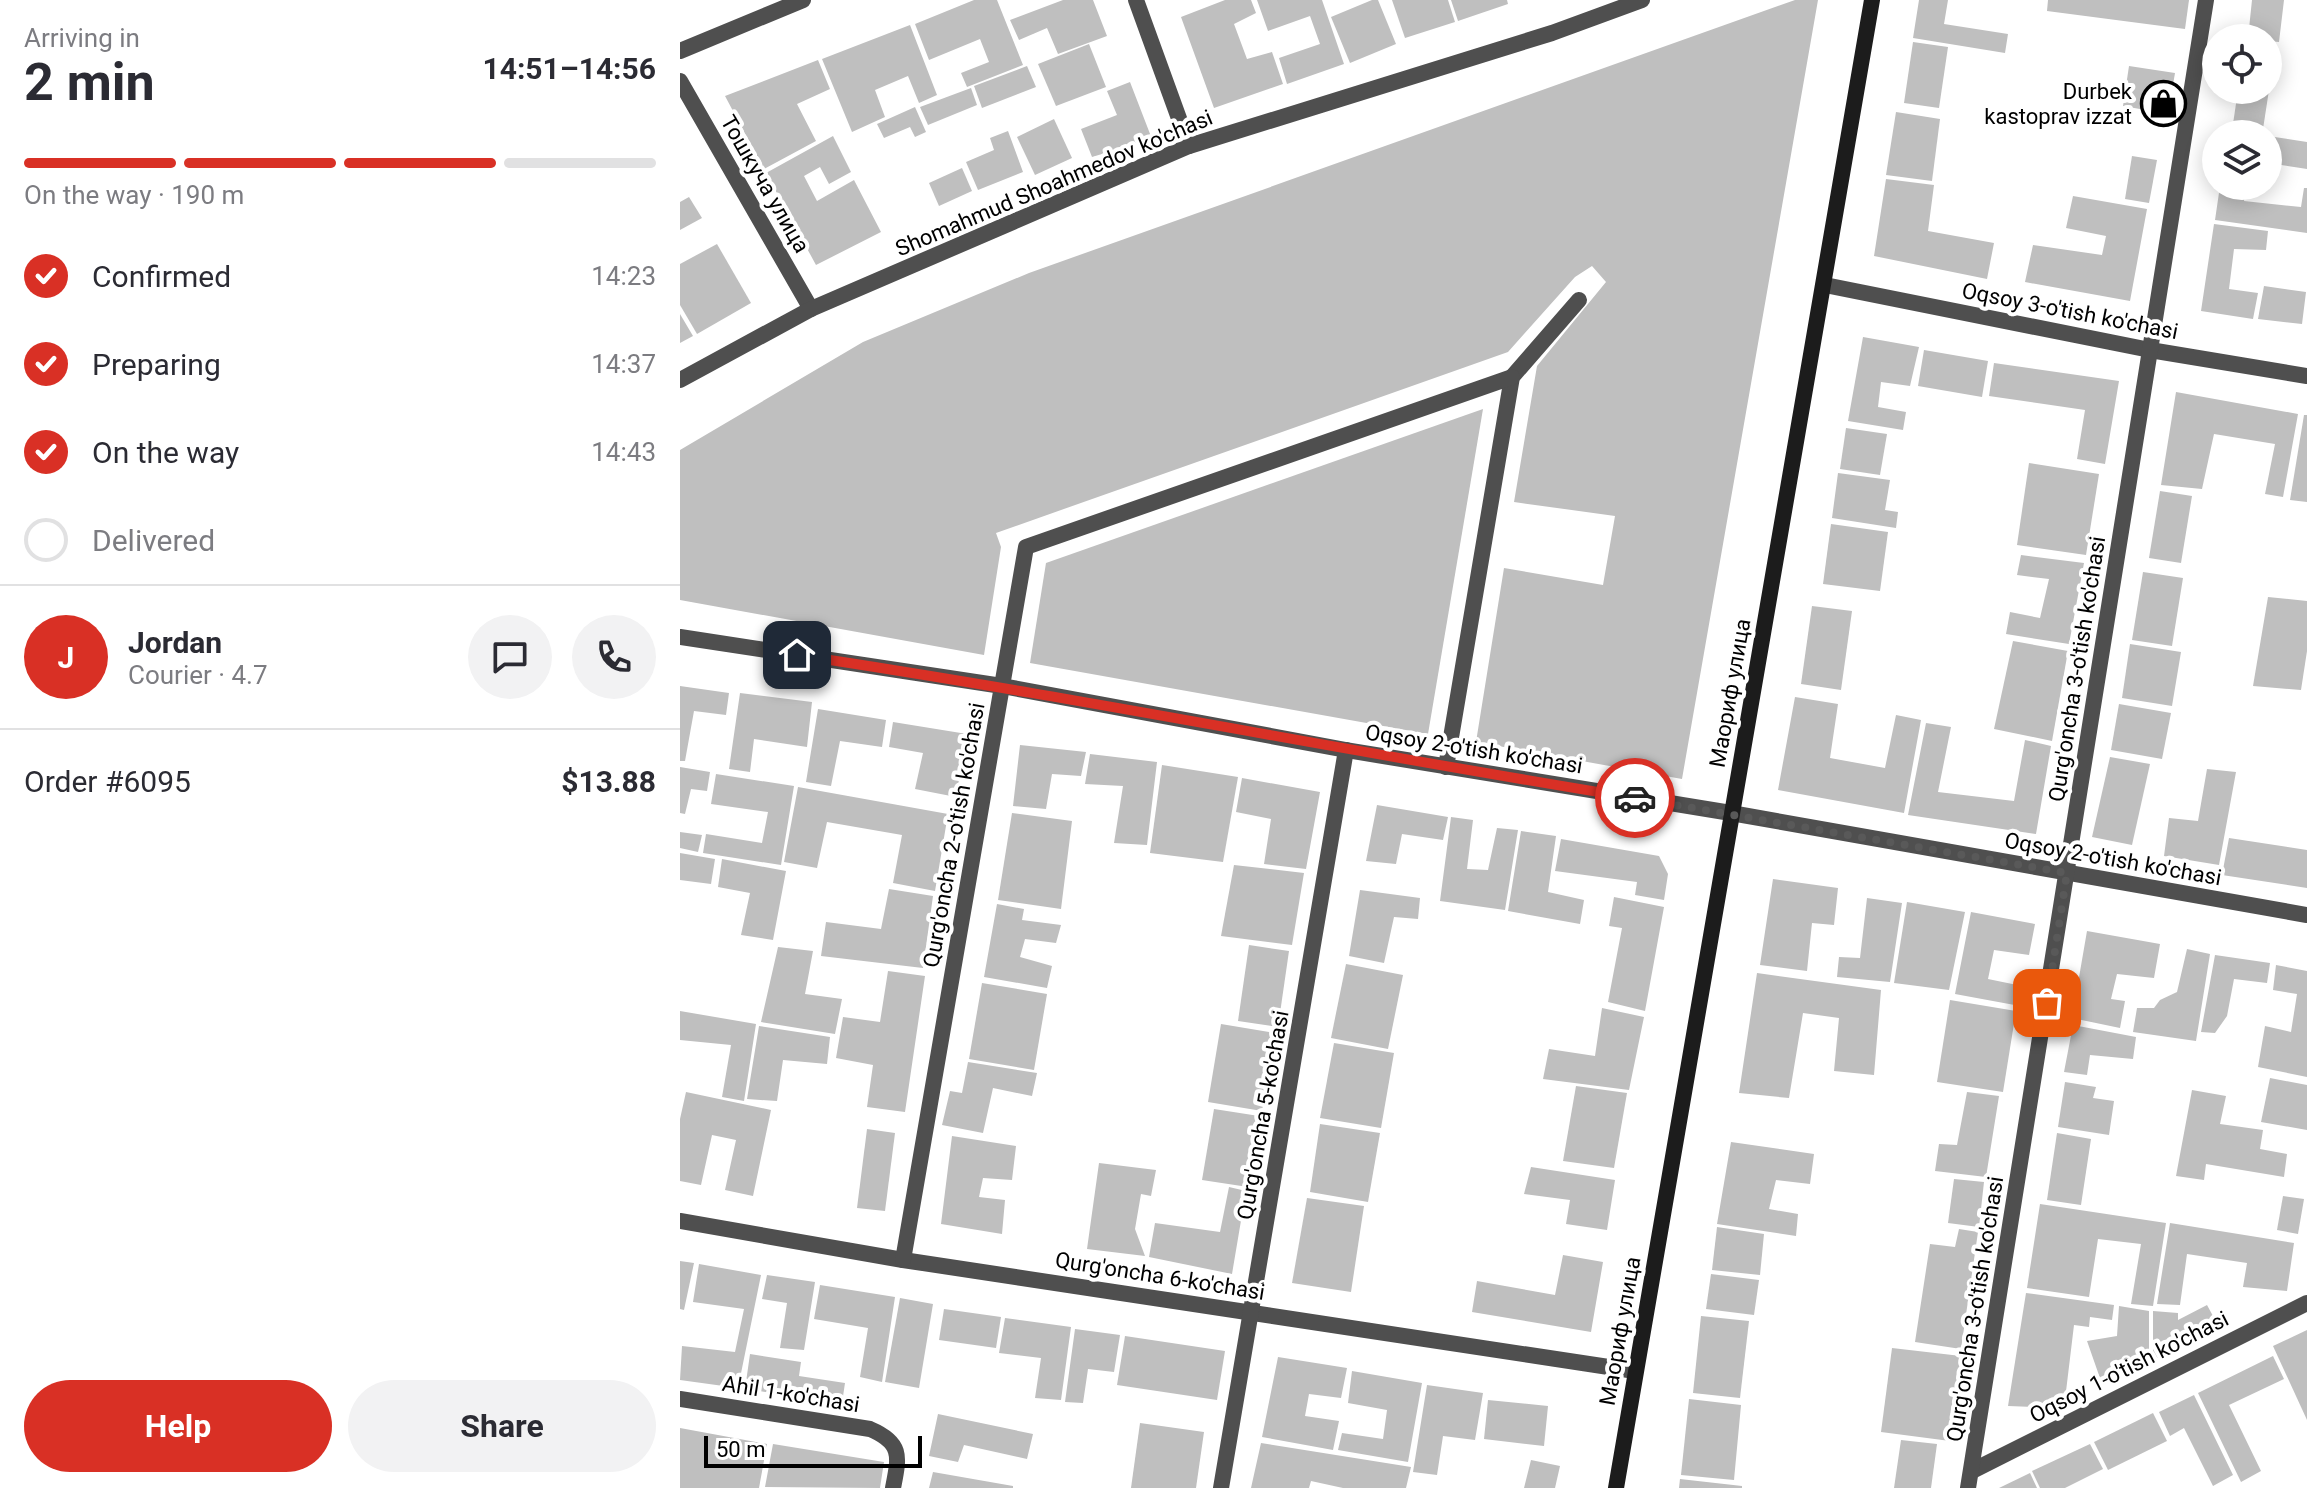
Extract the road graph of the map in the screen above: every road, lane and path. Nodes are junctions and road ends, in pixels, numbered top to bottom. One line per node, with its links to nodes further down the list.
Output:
1 (803, 0): 6 (street)
2 (1136, 0): 8 (street)
3 (1642, 0): 8 (street, Shomahmud Shoahmedov ko'chasi)
4 (1872, 0): 9 (street, Маориф улица)
5 (2206, 0): 12 (street, Qurg'oncha 3-o'tish ko'chasi)
6 (680, 51)
7 (680, 81): 11 (street, Тошкуча улица)
8 (1189, 146): 11 (street, Shomahmud Shoahmedov ko'chasi)
9 (1825, 285): 12 (street, Oqsoy 3-o'tish ko'chasi); 20 (street, Маориф улица)
10 (1579, 300): 14 (street)
11 (811, 309): 15 (street, Shomahmud Shoahmedov ko'chasi)
12 (2150, 350): 13 (street, Oqsoy 3-o'tish ko'chasi); 21 (street, Qurg'oncha 3-o'tish ko'chasi)
13 (2307, 376)
14 (1512, 377): 17 (street, Qurg'oncha 2-o'tish ko'chasi); 19 (street)
15 (680, 380)
16 (680, 637): 17 (street, Oqsoy 2-o'tish ko'chasi)
17 (1002, 686): 18 (street, Oqsoy 2-o'tish ko'chasi); 24 (street, Qurg'oncha 2-o'tish ko'chasi)
18 (1346, 750): 19 (street, Oqsoy 2-o'tish ko'chasi); 26 (street, Qurg'oncha 5-ko'chasi)
19 (1446, 767): 20 (street, Oqsoy 2-o'tish ko'chasi)
20 (1731, 813): 21 (street, Oqsoy 2-o'tish ko'chasi); 27 (street, Маориф улица)
21 (2067, 873): 22 (street, Oqsoy 2-o'tish ko'chasi); 29 (street, Qurg'oncha 3-o'tish ko'chasi)
22 (2307, 915)
23 (680, 1221): 24 (street, Qurg'oncha 6-ko'chasi)
24 (903, 1260): 26 (street, Qurg'oncha 6-ko'chasi)
25 (2307, 1303): 29 (street, Oqsoy 1-o'tish ko'chasi)
26 (1252, 1312): 27 (street, Qurg'oncha 6-ko'chasi); 31 (street, Qurg'oncha 5-ko'chasi)
27 (1635, 1371): 32 (street, Маориф улица)
28 (680, 1399): 30 (street, Ahil 1-ko'chasi)
29 (1972, 1471): 33 (street, Qurg'oncha 3-o'tish ko'chasi)
30 (893, 1488)
31 (1221, 1488)
32 (1616, 1488)
33 (1968, 1488)

